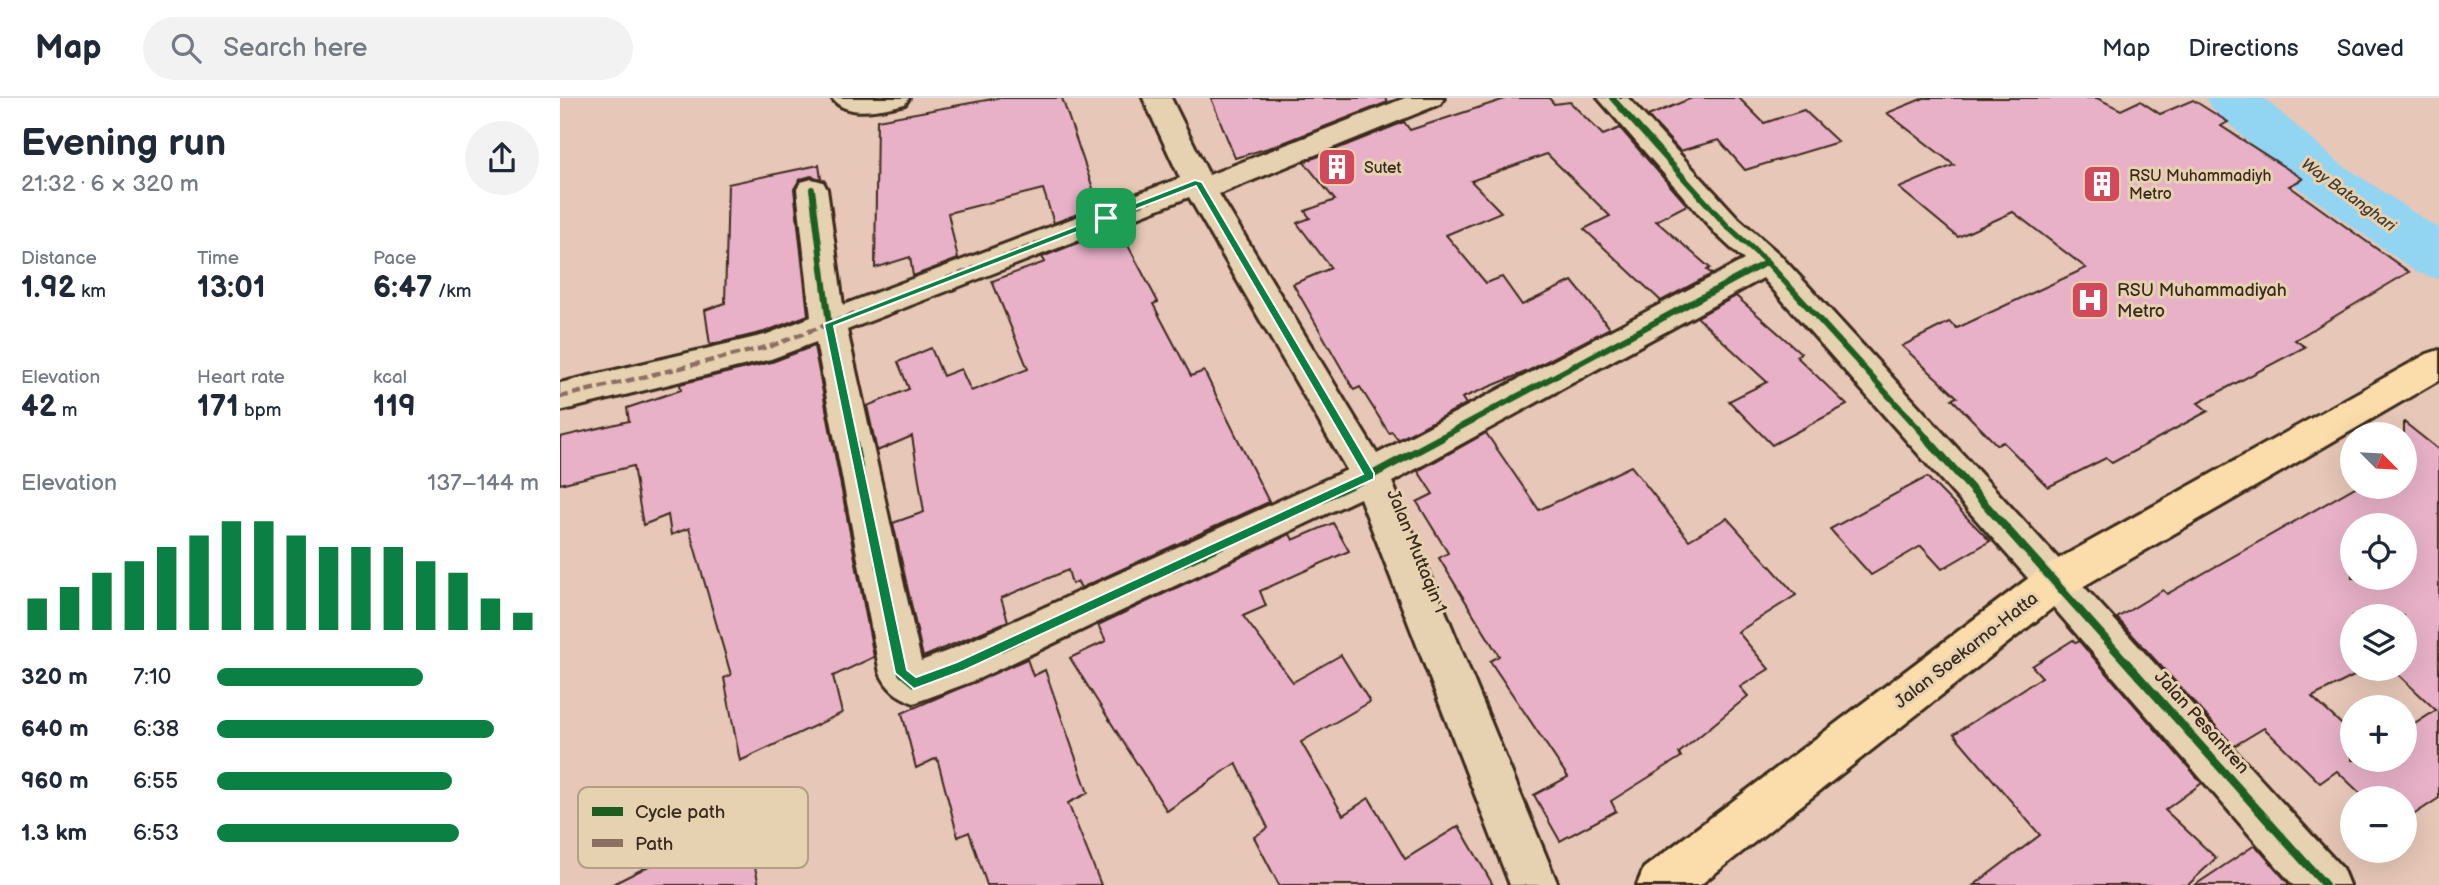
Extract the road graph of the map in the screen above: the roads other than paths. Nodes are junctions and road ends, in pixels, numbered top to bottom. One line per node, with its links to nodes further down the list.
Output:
1 (846, 98): 2 (street)
2 (895, 98)
3 (1157, 98): 6 (street, Jalan Muttaqin 1)
4 (1430, 98): 6 (street)
5 (1612, 98): 8 (street, Jalan Pesantren)
6 (1199, 186): 9 (street); 12 (street, Jalan Muttaqin 1)
7 (812, 189): 9 (street)
8 (1767, 262): 12 (street); 13 (street, Jalan Pesantren)
9 (829, 324): 11 (street); 12 (street)
10 (2439, 362): 13 (main road, Jalan Soekarno-Hatta)
11 (560, 397)
12 (1370, 476): 14 (street, Jalan Muttaqin 1)
13 (2056, 581): 15 (main road, Jalan Soekarno-Hatta); 16 (street, Jalan Pesantren)
14 (1534, 885)
15 (1661, 885)
16 (2325, 885)

